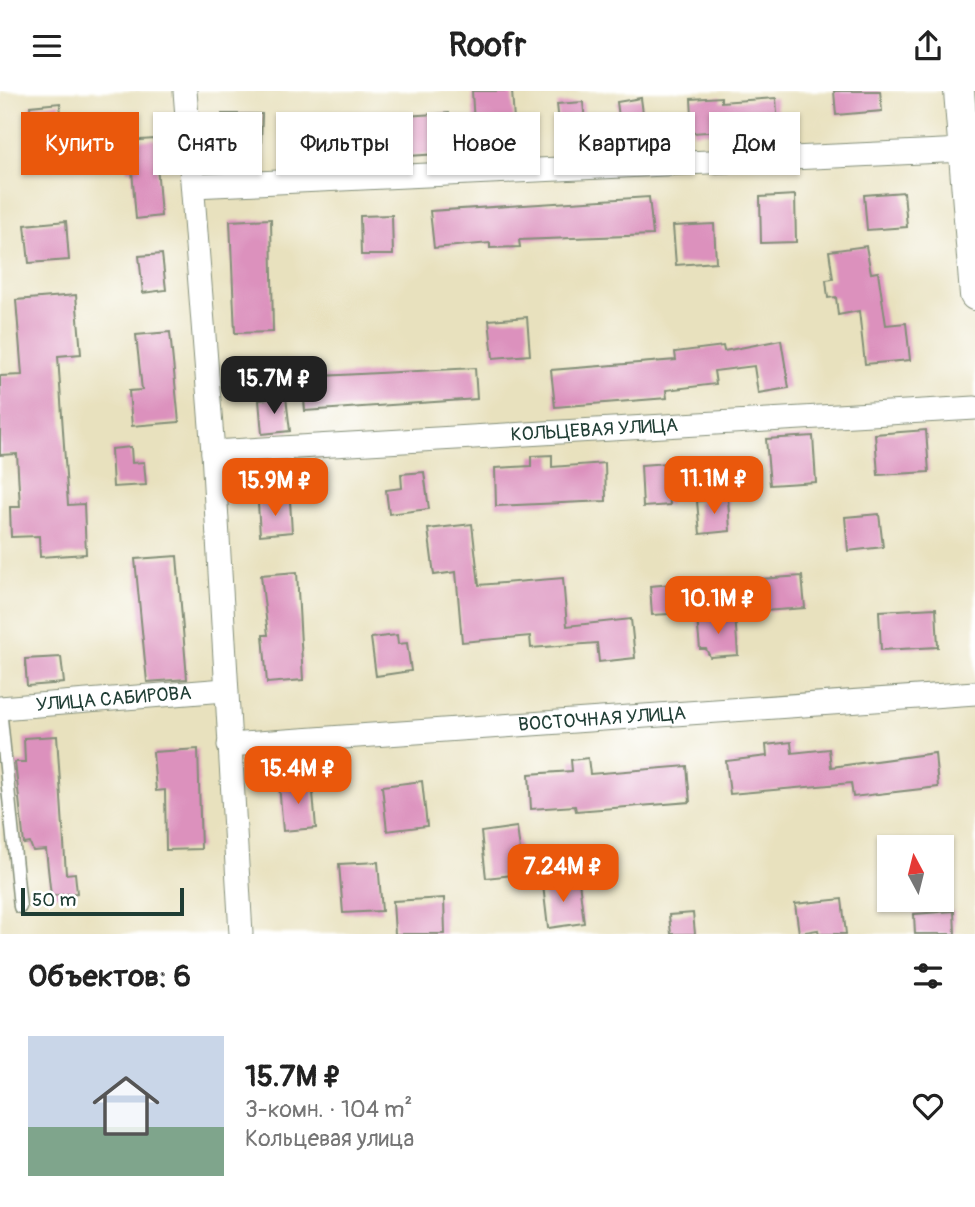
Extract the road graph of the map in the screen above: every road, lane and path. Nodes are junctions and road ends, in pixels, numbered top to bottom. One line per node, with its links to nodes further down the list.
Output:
1 (186, 91): 4 (street)
2 (959, 91): 3 (street)
3 (964, 150): 4 (street); 5 (street)
4 (193, 186): 8 (street)
5 (974, 262): 6 (street)
6 (975, 295)
7 (975, 408): 8 (street, КОЛЬЦЕВАЯ УЛИЦА)
8 (213, 452): 9 (street)
9 (225, 690): 11 (street, УЛИЦА САБИРОВА); 12 (street)
10 (975, 693): 12 (street, ВОСТОЧНАЯ УЛИЦА)
11 (0, 708): 13 (lane)
12 (229, 745): 14 (street)
13 (20, 907)
14 (241, 934)

